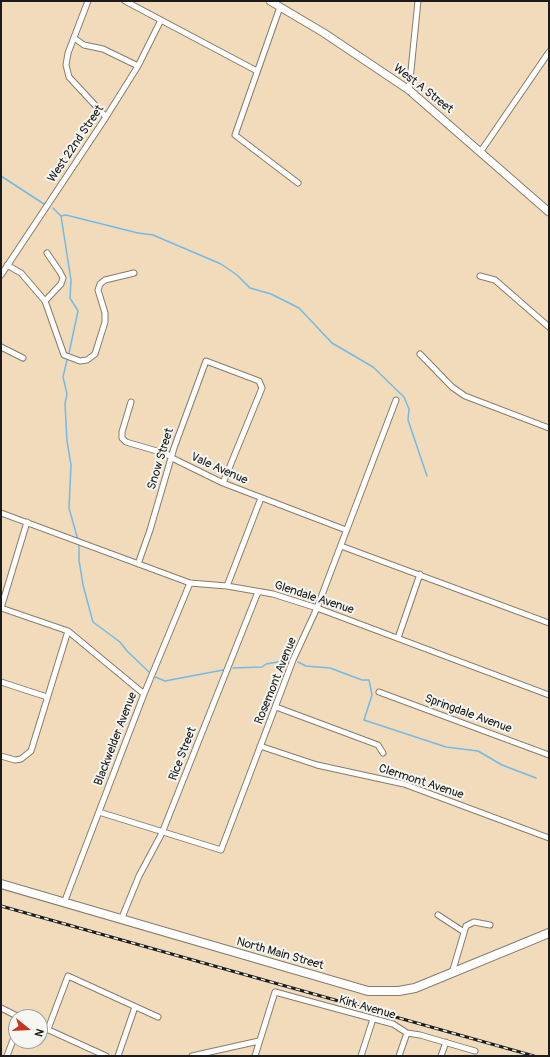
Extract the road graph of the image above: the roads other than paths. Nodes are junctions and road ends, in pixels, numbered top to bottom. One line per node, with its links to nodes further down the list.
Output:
1 (88, 1): 7 (street)
2 (125, 1): 6 (street)
3 (270, 1): 5 (street, West A Street)
4 (418, 1): 11 (street)
5 (280, 6): 10 (street); 11 (street, West A Street)
6 (161, 20): 9 (street, West 22nd Street); 10 (street)
7 (74, 38): 9 (street); 12 (street)
8 (549, 52): 13 (street)
9 (138, 66): 12 (street, West 22nd Street)
10 (257, 71): 14 (street)
11 (409, 90): 13 (street, West A Street)
12 (106, 117): 17 (street, West 22nd Street)
13 (480, 151): 15 (street, West A Street)
14 (298, 183)
15 (549, 212)
16 (47, 253): 21 (street)
17 (7, 266): 19 (street, West 22nd Street); 21 (street)
18 (134, 273): 21 (street)
19 (1, 276)
20 (480, 276): 22 (street)
21 (45, 301)
22 (549, 328)
23 (1, 347): 25 (street)
24 (420, 354): 28 (street)
25 (23, 358)
26 (396, 400): 34 (street, Rosemont Avenue)
27 (131, 402): 29 (street, Vale Avenue)
28 (549, 428)
29 (172, 458): 30 (street, Vale Avenue); 30 (street, Snow Street); 36 (street, Snow Street)
30 (223, 483): 31 (street, Vale Avenue)
31 (261, 498): 34 (street, Vale Avenue); 39 (street)
32 (1, 513): 33 (street, Glendale Avenue)
33 (27, 522): 36 (street, Glendale Avenue); 41 (street)
34 (346, 530): 35 (street, Rosemont Avenue)
35 (341, 546): 37 (street); 42 (street, Rosemont Avenue)
36 (138, 564): 38 (street, Glendale Avenue)
37 (420, 574): 43 (street); 45 (street)
38 (190, 583): 39 (street, Glendale Avenue); 48 (street, Blackwelder Avenue)
39 (227, 586): 40 (street, Glendale Avenue)
40 (258, 592): 42 (street, Glendale Avenue); 57 (street, Rice Street)
41 (1, 608): 44 (street)
42 (317, 608): 45 (street, Glendale Avenue); 51 (street, Rosemont Avenue)
43 (549, 623)
44 (68, 631): 48 (street); 50 (street)
45 (398, 638): 49 (street, Glendale Avenue)
46 (1, 682): 50 (street)
47 (379, 692): 54 (street, Springdale Avenue)
48 (144, 694): 56 (street, Blackwelder Avenue)
49 (549, 695)
50 (47, 697): 55 (street)
51 (276, 707): 52 (street, Rosemont Avenue); 53 (street)
52 (260, 746): 57 (street, Rosemont Avenue); 58 (street, Clermont Avenue)
53 (383, 753)
54 (549, 754)
55 (1, 756)
56 (99, 812): 57 (street, Rosemont Avenue); 60 (street, Blackwelder Avenue)
57 (162, 833): 62 (street, Rice Street)
58 (549, 838)
59 (1, 884): 60 (main road, North Main Street)
60 (64, 903): 62 (main road, North Main Street)
61 (438, 914): 64 (street)
62 (121, 920): 66 (main road, North Main Street)
63 (490, 925): 64 (street)
64 (464, 932): 66 (street)
65 (549, 933): 66 (main road, North Main Street)
66 (452, 974)
67 (135, 1007): 68 (street); 70 (street); 76 (street)
68 (158, 1018)
69 (373, 1019): 71 (street, Kirk Avenue); 72 (street, Kirk Avenue); 79 (street)
70 (48, 1029): 75 (street)
71 (407, 1033): 73 (street, Kirk Avenue); 80 (street)
72 (259, 1041): 77 (street); 78 (street)
73 (446, 1042): 74 (street, Kirk Avenue); 81 (street)
74 (475, 1051)
75 (106, 1056)
76 (118, 1056)
77 (192, 1056)
78 (254, 1056)
79 (361, 1056)
80 (400, 1056)
81 (441, 1056)

